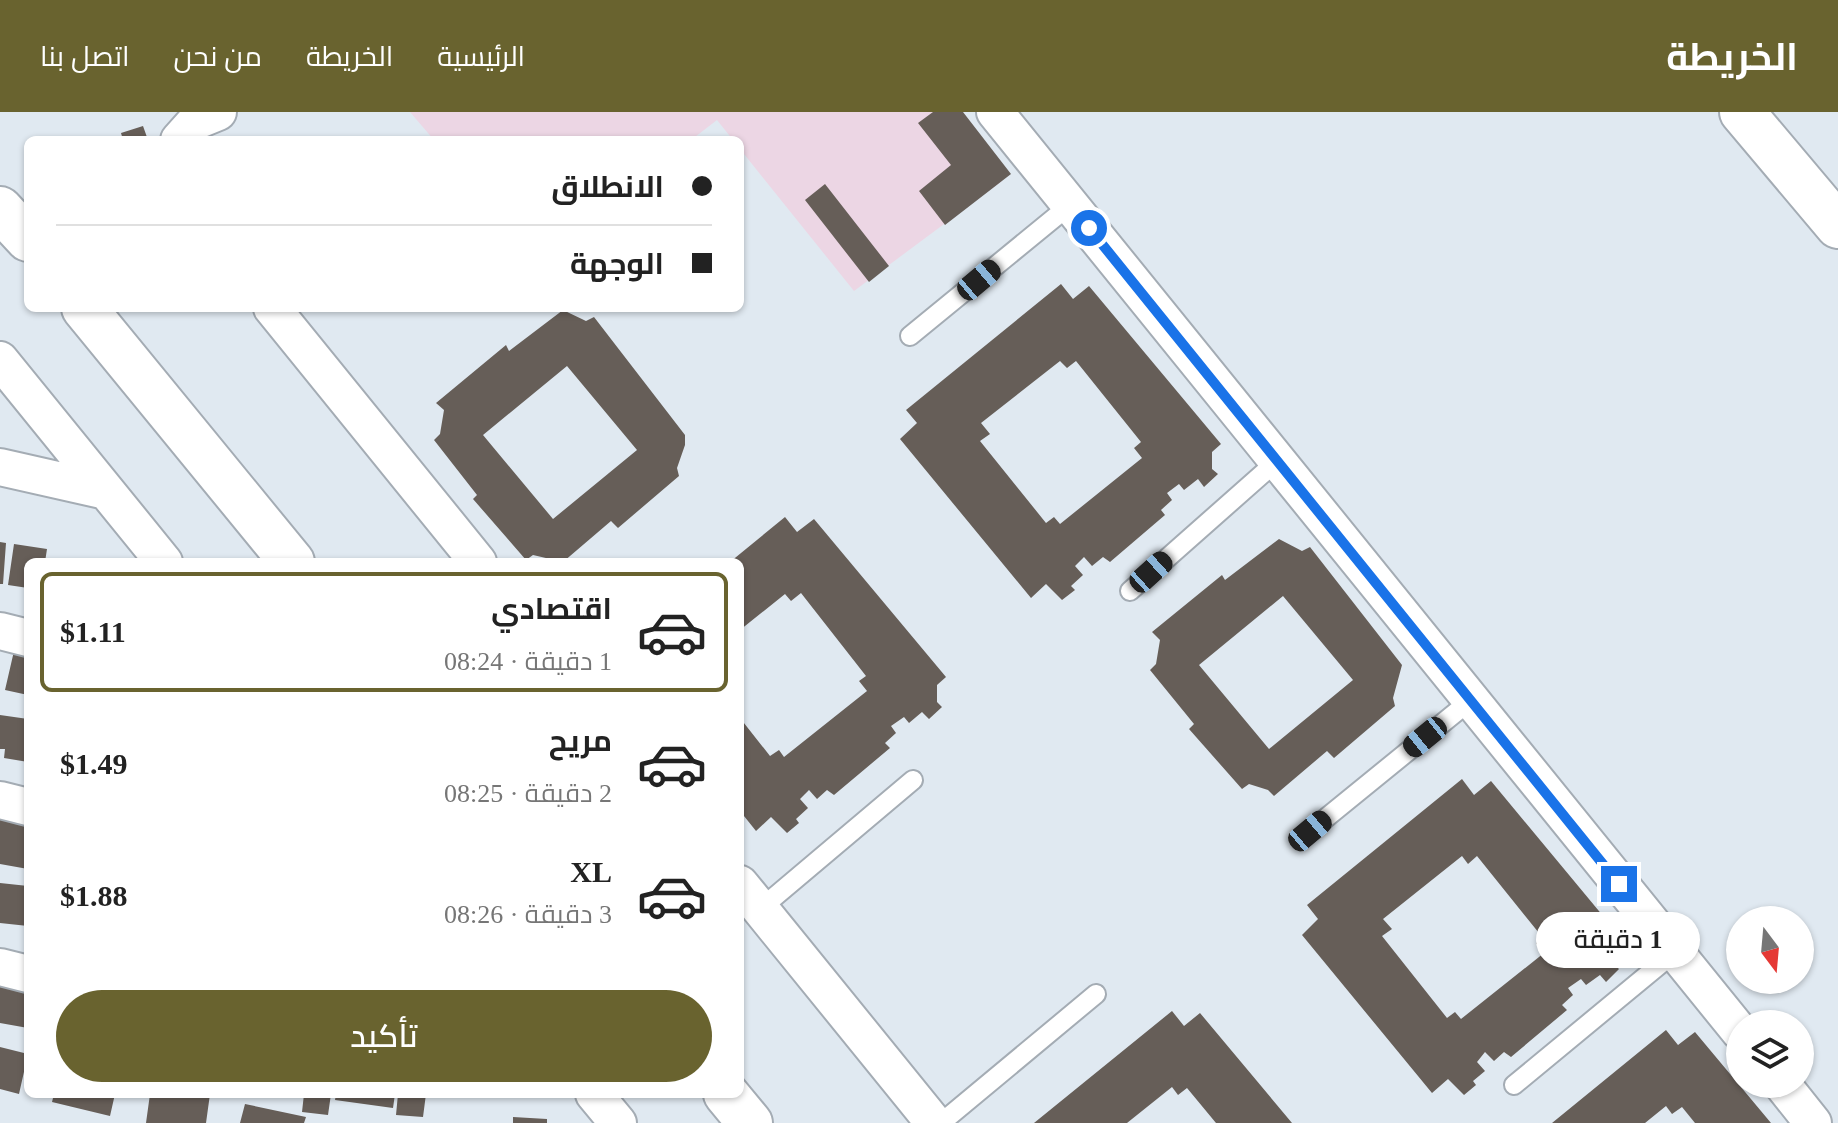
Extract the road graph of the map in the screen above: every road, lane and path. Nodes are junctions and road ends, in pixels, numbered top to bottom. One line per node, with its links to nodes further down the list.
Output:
1 (218, 112): 4 (street)
2 (995, 112): 5 (street)
3 (1742, 112): 6 (main road)
4 (183, 136)
5 (1070, 205): 9 (lane); 11 (street)
6 (1838, 226)
7 (87, 312): 15 (main road)
8 (275, 312): 16 (street)
9 (910, 336)
10 (0, 360): 13 (street)
11 (1277, 461): 17 (lane); 20 (street)
12 (0, 467): 13 (street)
13 (106, 491): 14 (street)
14 (161, 558)
15 (289, 558)
16 (475, 558)
17 (1130, 591)
18 (0, 631): 19 (street)
19 (24, 637)
20 (1471, 700): 24 (lane); 26 (street)
21 (913, 780): 25 (lane)
22 (0, 800): 23 (street)
23 (24, 806)
24 (1310, 831)
25 (750, 897): 39 (street)
26 (1675, 952): 30 (street); 31 (lane)
27 (0, 967): 28 (street)
28 (24, 973)
29 (1096, 994): 40 (lane)
30 (1726, 1015)
31 (1514, 1085)
32 (592, 1098): 36 (street)
33 (596, 1098): 37 (street)
34 (729, 1098): 38 (main road)
35 (1793, 1098): 41 (street)
36 (589, 1123)
37 (618, 1123)
38 (750, 1123)
39 (934, 1123)
40 (941, 1123)
41 (1813, 1123)

